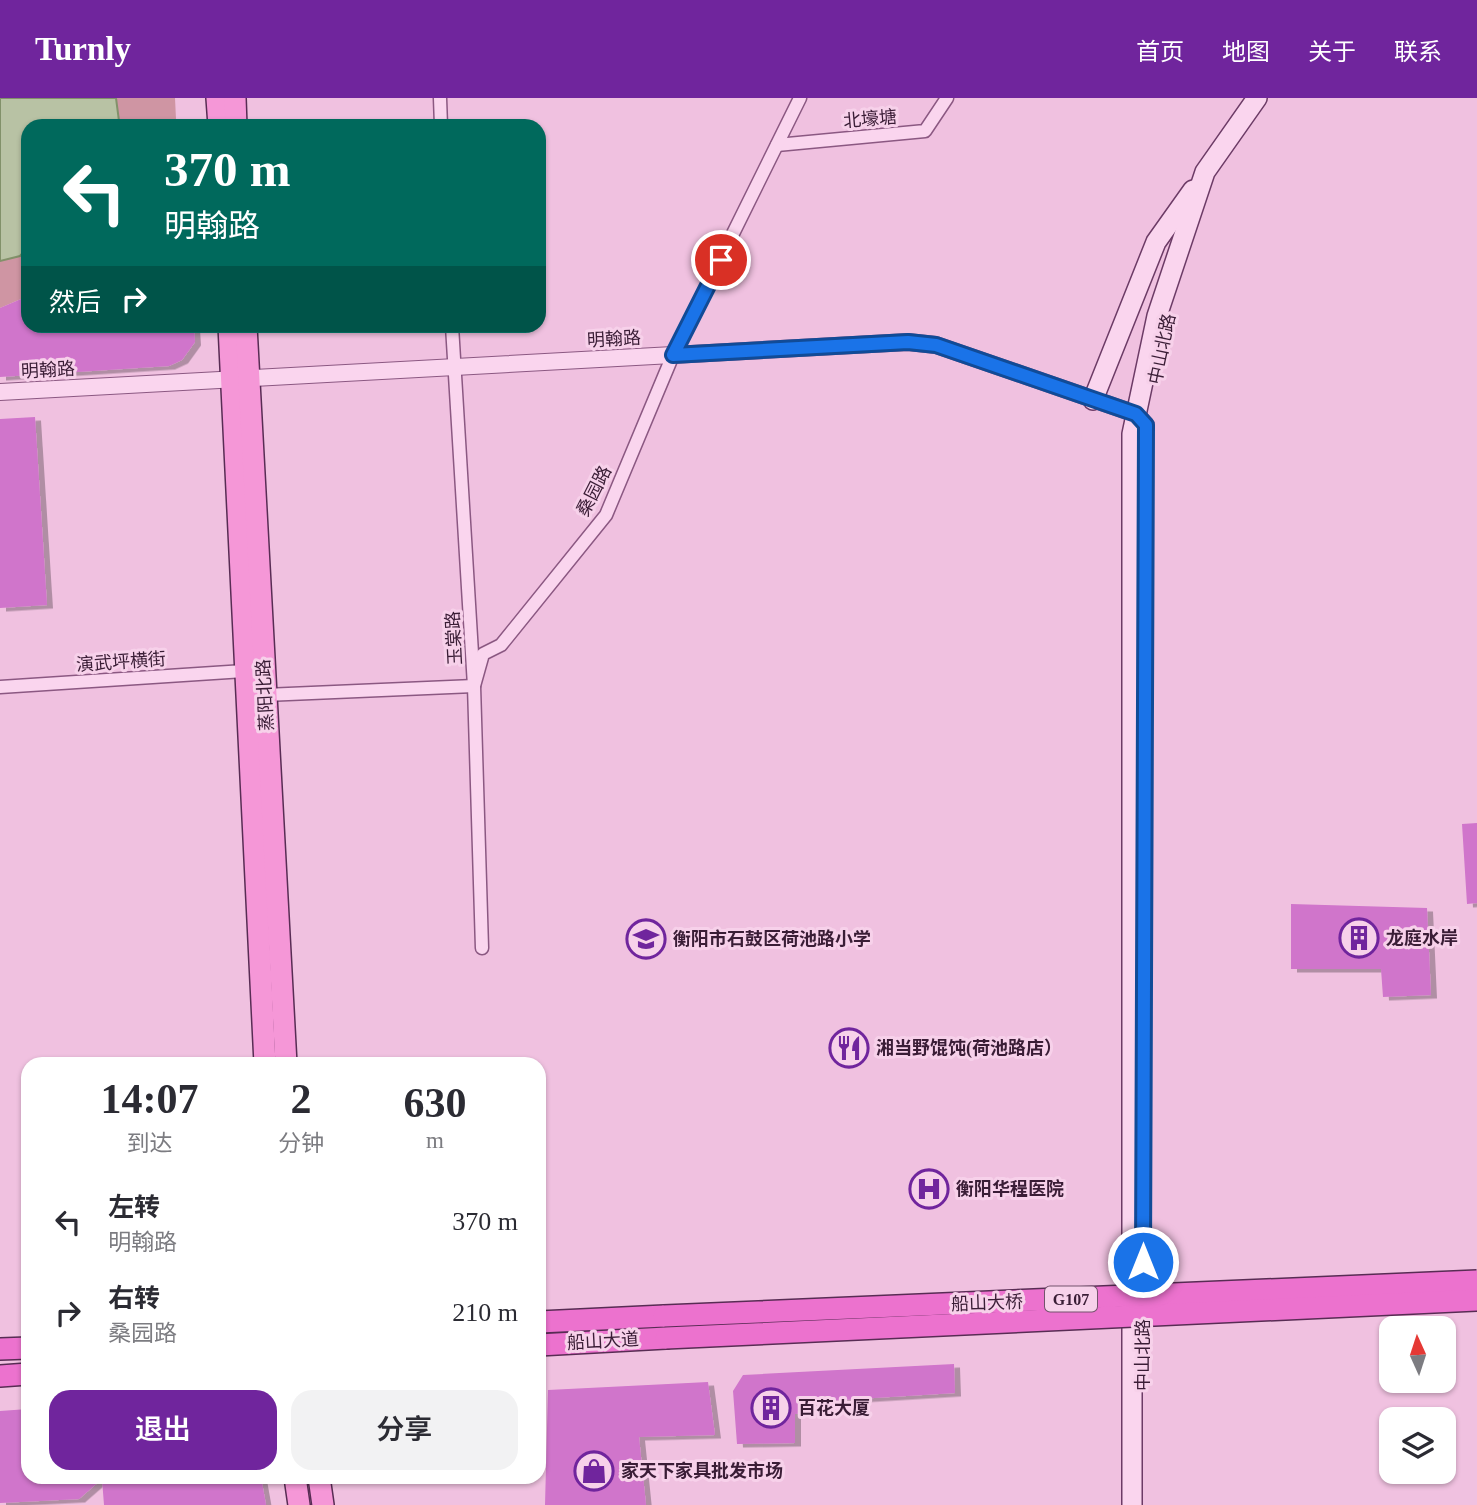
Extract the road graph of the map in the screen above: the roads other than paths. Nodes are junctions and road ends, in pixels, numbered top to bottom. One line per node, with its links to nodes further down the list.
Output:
1 (217, 98): 8 (main road)
2 (235, 98): 9 (main road)
3 (440, 98): 10 (street)
4 (800, 98): 11 (street, 桑园路)
5 (1257, 98): 12 (main road, 中山北路)
6 (1267, 98): 22 (main road, 中山北路)
7 (950, 99): 11 (street, 北壕塘)
8 (218, 119)
9 (236, 119)
10 (442, 119)
11 (777, 145): 16 (street, 桑园路)
12 (1205, 172): 21 (main road, 中山北路); 22 (main road, 中山北路)
13 (230, 333): 18 (main road, 蒸阳北路)
14 (245, 333): 18 (main road, 蒸阳北路)
15 (452, 333): 17 (street, 玉棠路)
16 (671, 359): 17 (street, 明翰路); 21 (street, 明翰路); 22 (street, 明翰路); 24 (street, 桑园路)
17 (455, 371): 18 (street, 明翰路); 24 (street, 玉棠路)
18 (241, 382): 19 (street, 明翰路); 20 (street, 明翰路); 23 (main road, 蒸阳北路); 26 (main road, 蒸阳北路)
19 (0, 392)
20 (0, 399)
21 (1093, 400): 22 (street, 明翰路)
22 (1139, 421): 44 (main road, 中山北路); 45 (main road, 中山北路)
23 (244, 671): 25 (street, 演武坪横街); 28 (main road, 蒸阳北路)
24 (474, 685): 26 (street); 27 (street, 玉棠路)
25 (0, 687)
26 (265, 695): 29 (main road, 蒸阳北路)
27 (482, 948)
28 (265, 1057)
29 (286, 1057)
30 (1477, 1281): 32 (highway, 船山大桥 / G107, bridge)
31 (1477, 1300): 34 (highway, 船山大桥 / G107, bridge)
32 (664, 1316): 33 (highway, 船山大道 / G107)
33 (546, 1322)
34 (666, 1338): 35 (highway, 船山大道 / G107)
35 (546, 1345)
36 (21, 1348): 37 (highway)
37 (0, 1349)
38 (21, 1374): 39 (highway)
39 (0, 1376)
40 (296, 1484): 42 (main road)
41 (320, 1484): 43 (main road)
42 (299, 1505)
43 (323, 1505)
44 (1132, 1505)
45 (1143, 1505)

